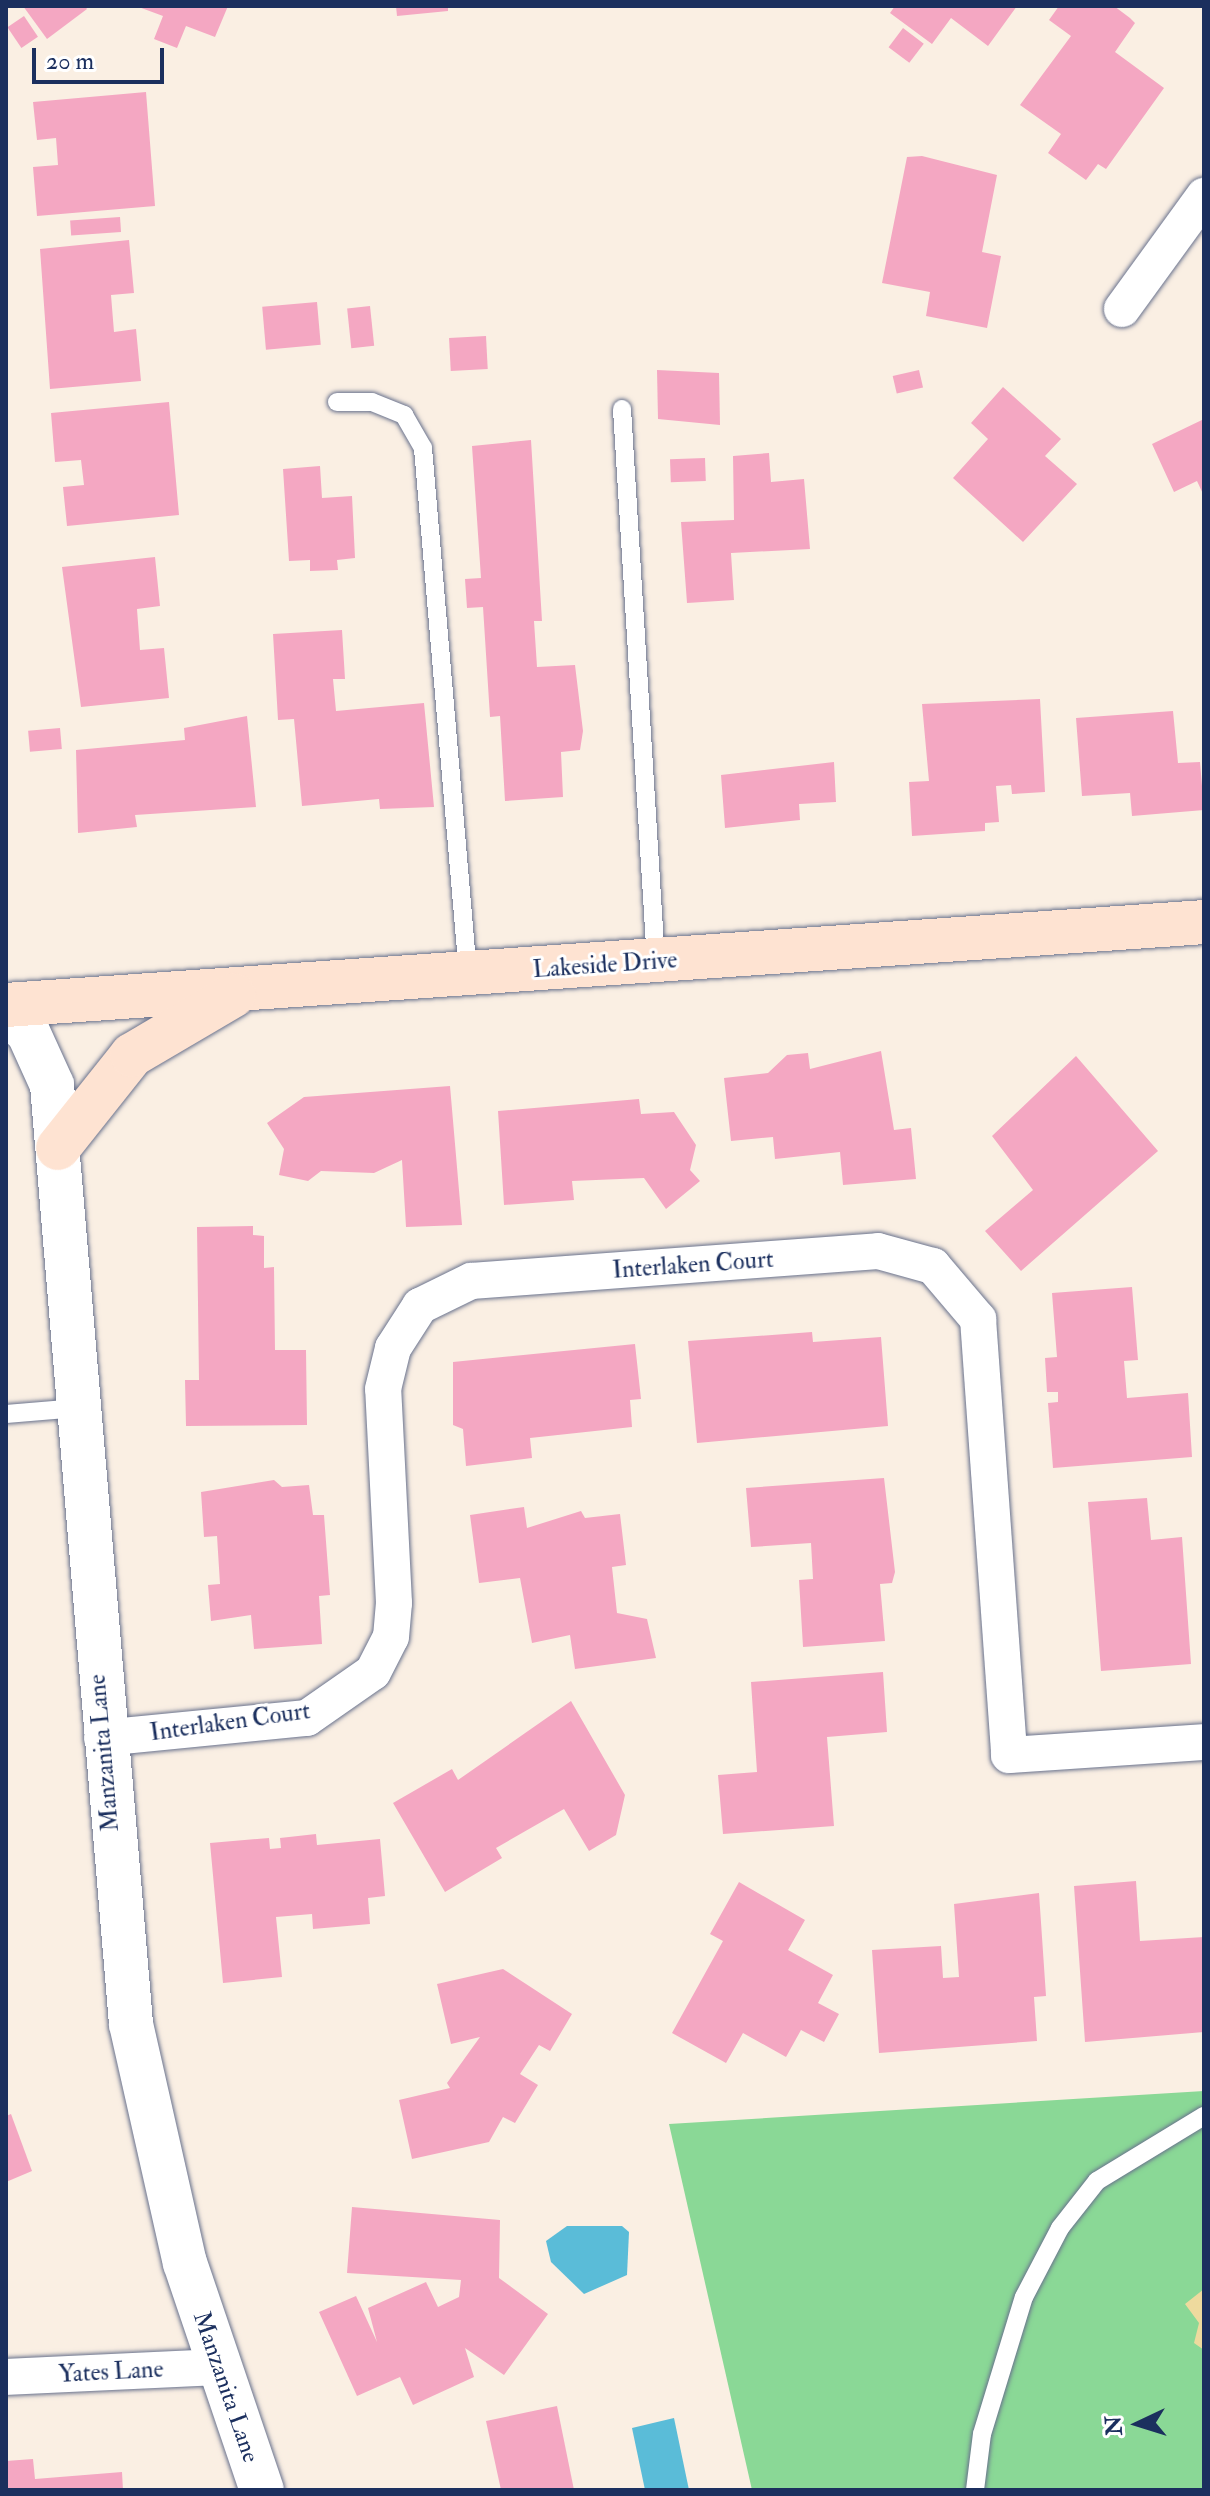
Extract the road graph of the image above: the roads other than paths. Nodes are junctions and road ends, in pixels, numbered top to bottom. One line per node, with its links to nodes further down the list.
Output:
1 (1204, 196): 2 (street)
2 (1122, 309)
3 (337, 402): 7 (lane)
4 (622, 409): 6 (lane)
5 (1204, 922): 6 (main road, Lakeside Drive)
6 (656, 961): 7 (main road, Lakeside Drive)
7 (468, 974): 8 (main road, Lakeside Drive)
8 (244, 990): 9 (main road, Lakeside Drive); 11 (main road)
9 (6, 1005)
10 (6, 1013): 11 (street, Manzanita Lane)
11 (58, 1148): 12 (street, Manzanita Lane)
12 (78, 1408): 13 (lane); 14 (street, Manzanita Lane)
13 (6, 1414)
14 (102, 1738): 15 (street, Interlaken Court); 17 (street, Manzanita Lane)
15 (1204, 1742)
16 (1204, 2116): 20 (lane)
17 (217, 2367): 18 (street, Yates Lane); 19 (street, Manzanita Lane)
18 (6, 2377)
19 (262, 2490)
20 (975, 2490)

